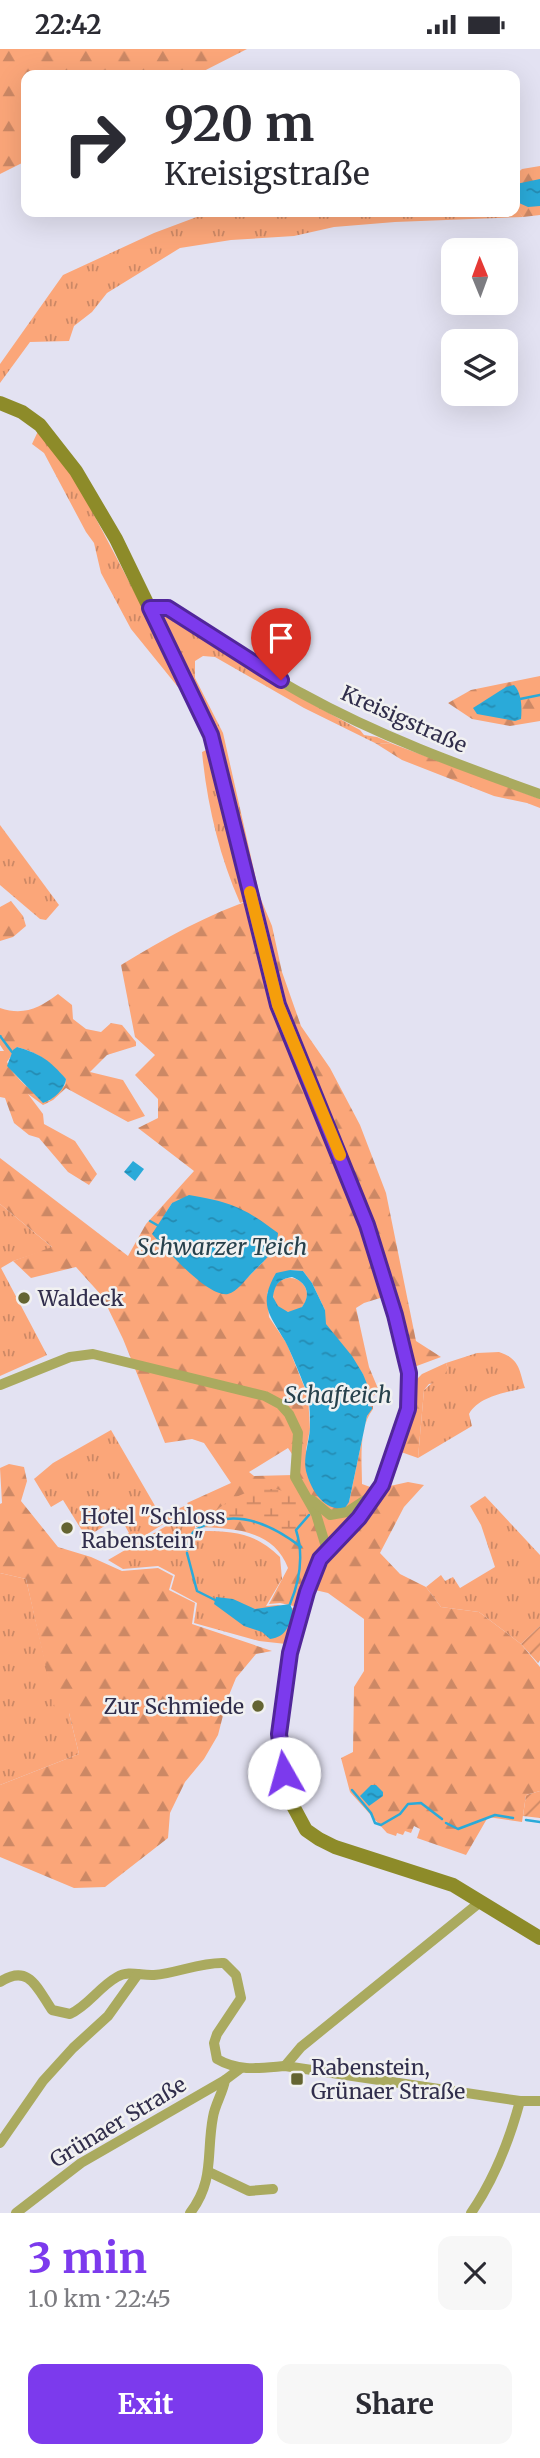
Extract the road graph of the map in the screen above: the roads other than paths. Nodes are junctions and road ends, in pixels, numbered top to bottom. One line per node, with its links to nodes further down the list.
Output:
1 (0, 403): 2 (main road)
2 (150, 608): 3 (street, Kreisigstraße); 5 (main road)
3 (540, 794)
4 (0, 1385): 6 (street)
5 (377, 1493): 6 (street); 7 (main road)
6 (309, 1497): 7 (street)
7 (327, 1550): 8 (main road)
8 (479, 1903): 9 (main road); 12 (street)
9 (540, 1938)
10 (138, 1974): 11 (street); 13 (street); 17 (street)
11 (0, 1982)
12 (285, 2066): 13 (street); 15 (street)
13 (241, 2068): 14 (street, Grünaer Straße)
14 (225, 2080): 18 (street); 20 (street, Grünaer Straße)
15 (520, 2101): 16 (street); 22 (street)
16 (540, 2101)
17 (0, 2143)
18 (209, 2172): 19 (street); 21 (street)
19 (273, 2189)
20 (16, 2213)
21 (191, 2213)
22 (471, 2213)

